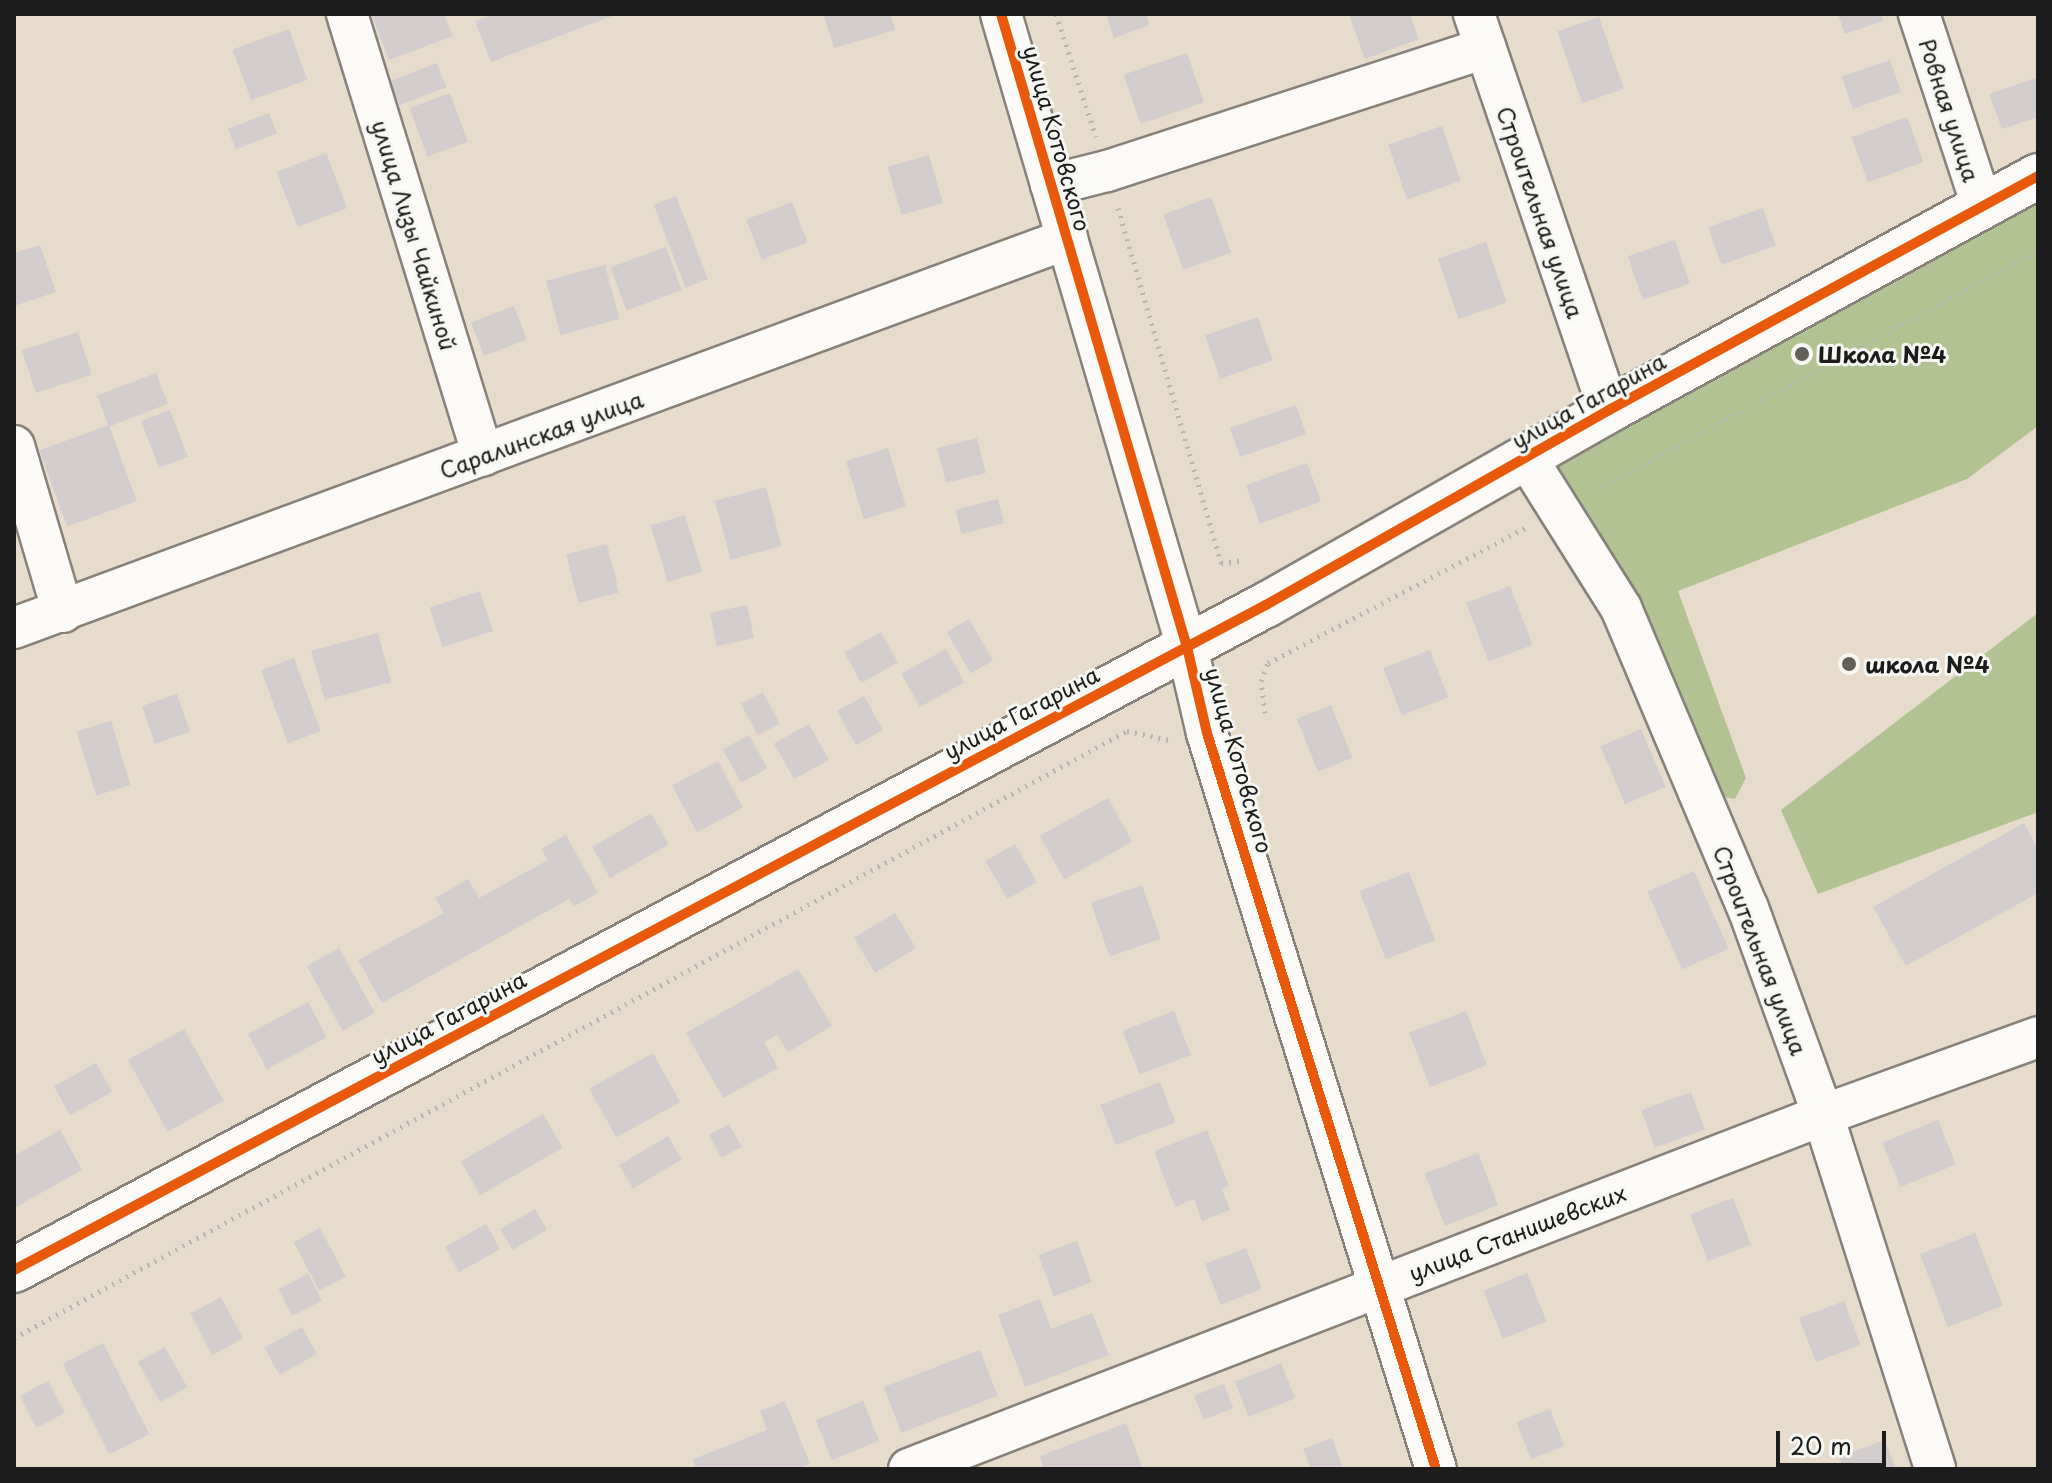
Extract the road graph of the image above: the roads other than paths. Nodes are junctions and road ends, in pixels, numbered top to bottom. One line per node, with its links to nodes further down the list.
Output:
1 (347, 14): 11 (street, улица Лизы Чайкиной)
2 (1001, 14): 6 (street, улица Котовского)
3 (1919, 14): 7 (street, Ровная улица)
4 (1480, 31): 6 (street); 9 (street, Строительная улица)
5 (2038, 176): 7 (street, улица Гагарина)
6 (1051, 185): 8 (street, улица Котовского)
7 (1982, 206): 9 (street, улица Гагарина)
8 (1067, 239): 11 (street, Саралинская улица); 15 (street, улица Котовского)
9 (1609, 410): 12 (street, улица Гагарина)
10 (14, 446): 13 (street)
11 (483, 456): 13 (street, Саралинская улица)
12 (1526, 457): 15 (street, улица Гагарина); 17 (street, Строительная улица)
13 (63, 612): 14 (street, Саралинская улица)
14 (14, 628)
15 (1187, 647): 18 (street, улица Гагарина); 19 (street, улица Котовского)
16 (2038, 1037): 17 (street, улица Станишевских)
17 (1823, 1115): 19 (street, улица Станишевских); 22 (street, Строительная улица)
18 (14, 1270)
19 (1378, 1286): 20 (street, улица Станишевских); 21 (street, улица Котовского)
20 (909, 1469)
21 (1436, 1469)
22 (1935, 1469)

